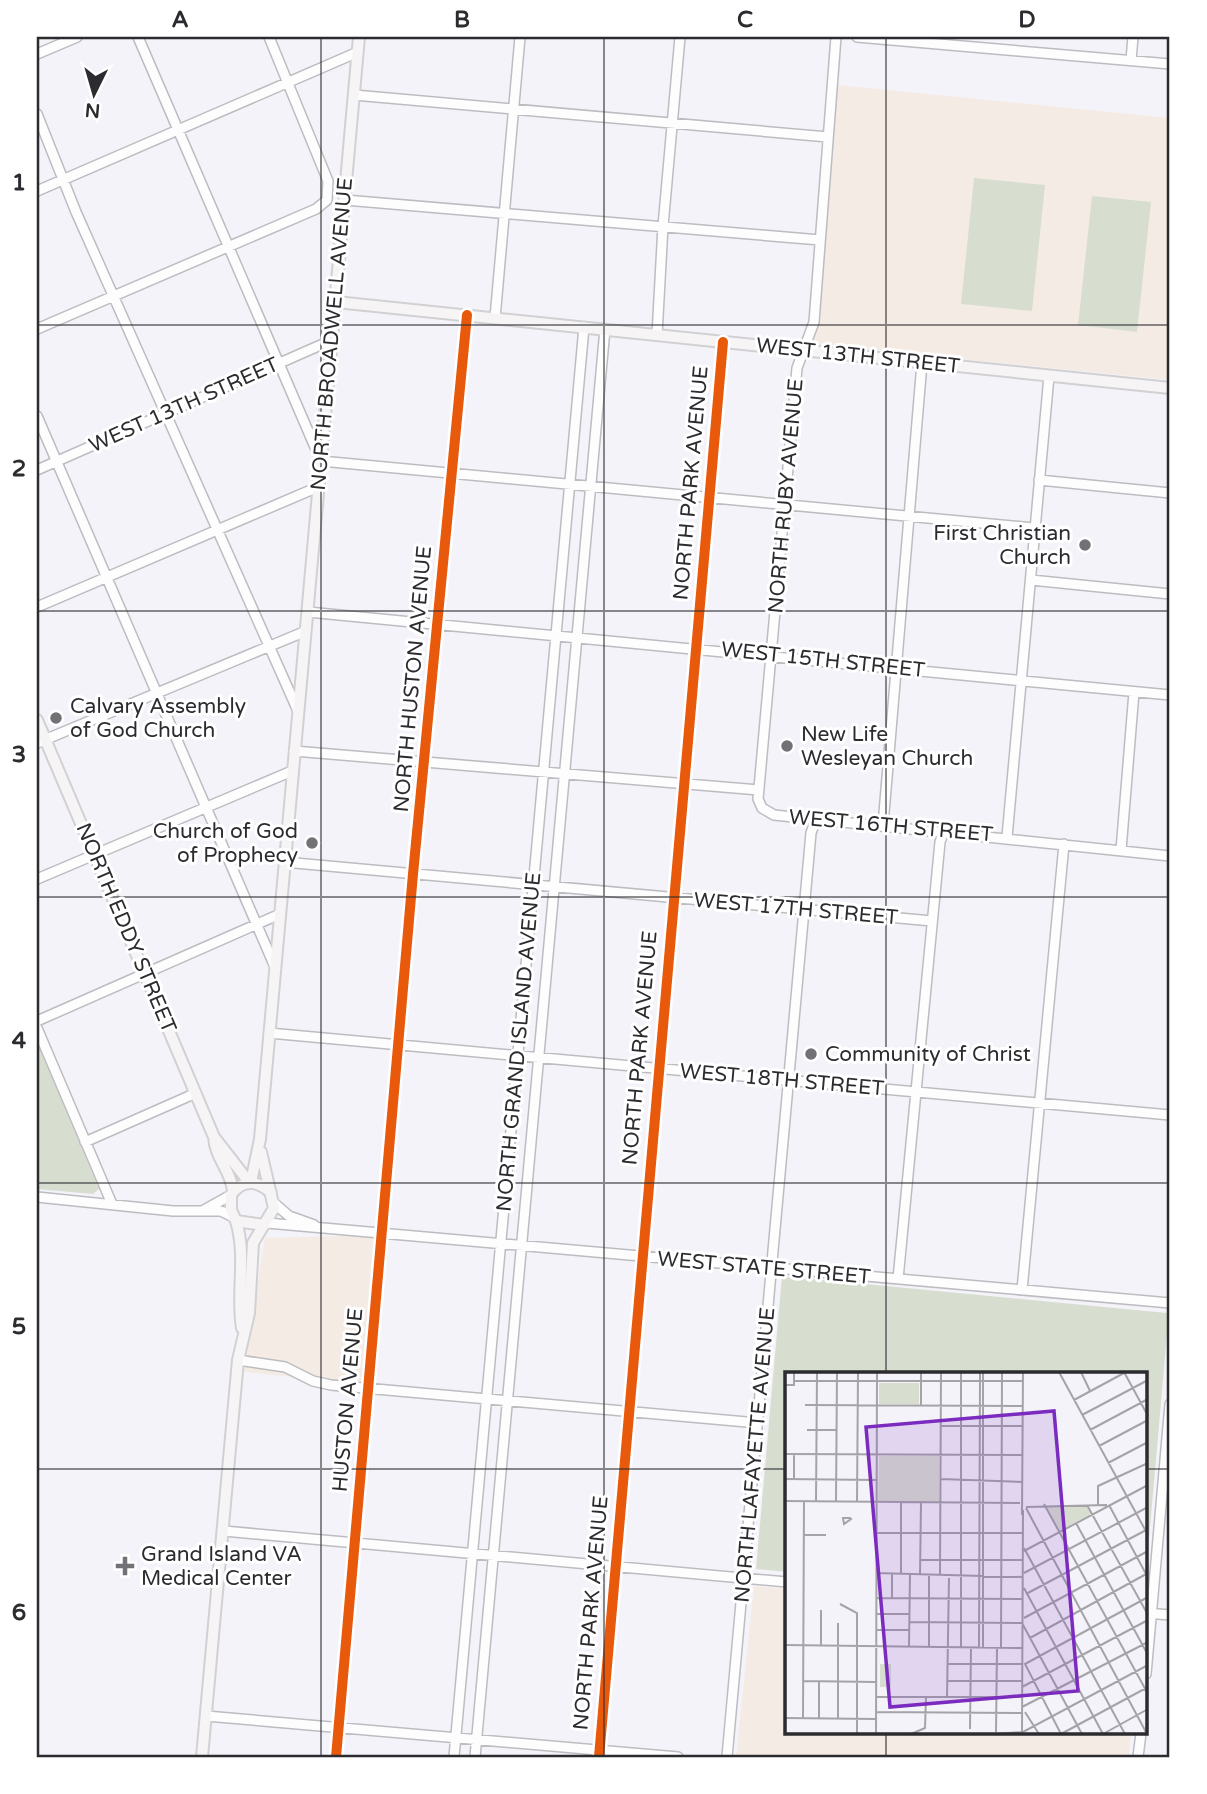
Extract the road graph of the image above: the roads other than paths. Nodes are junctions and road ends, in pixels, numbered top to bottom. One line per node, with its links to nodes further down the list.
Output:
1 (77, 37): 12 (street)
2 (138, 37): 20 (street)
3 (269, 37): 15 (street)
4 (359, 37): 11 (main road, NORTH BROADWELL AVENUE)
5 (520, 37): 17 (street)
6 (680, 37): 19 (street)
7 (836, 37): 21 (street, NORTH RUBY AVENUE)
8 (857, 37): 10 (street)
9 (1133, 37): 13 (street)
10 (976, 42): 13 (street)
11 (358, 52): 15 (street); 16 (main road, NORTH BROADWELL AVENUE)
12 (37, 54)
13 (1131, 60): 14 (street)
14 (1170, 64)
15 (288, 82): 20 (street); 28 (street)
16 (354, 95): 17 (street); 24 (main road, NORTH BROADWELL AVENUE)
17 (514, 108): 19 (street); 25 (street)
18 (37, 114): 22 (street)
19 (672, 122): 21 (street); 26 (street)
20 (177, 130): 22 (street); 28 (street)
21 (828, 137): 27 (street, NORTH RUBY AVENUE)
22 (63, 179): 23 (street); 29 (street)
23 (37, 191)
24 (345, 200): 25 (street); 30 (main road, NORTH BROADWELL AVENUE)
25 (504, 213): 26 (street); 32 (street)
26 (663, 226): 27 (street); 36 (street)
27 (820, 240): 39 (street, NORTH RUBY AVENUE)
28 (227, 246): 29 (street); 41 (street)
29 (114, 295): 34 (street); 44 (street)
30 (336, 302): 31 (main road, WEST 13TH STREET); 37 (main road, NORTH BROADWELL AVENUE)
31 (467, 315): 32 (main road, WEST 13TH STREET); 49 (street, NORTH HUSTON AVENUE)
32 (495, 318): 33 (main road, WEST 13TH STREET)
33 (584, 327): 35 (main road, WEST 13TH STREET); 51 (street, NORTH GRAND ISLAND AVENUE)
34 (37, 329)
35 (605, 330): 36 (main road, WEST 13TH STREET); 52 (street, NORTH GRAND ISLAND AVENUE)
36 (657, 335): 38 (main road, WEST 13TH STREET)
37 (332, 340): 41 (street, WEST 13TH STREET); 47 (main road, NORTH BROADWELL AVENUE)
38 (723, 342): 39 (main road, WEST 13TH STREET); 55 (street, NORTH PARK AVENUE)
39 (806, 350): 40 (main road, WEST 13TH STREET); 56 (street, NORTH RUBY AVENUE)
40 (922, 363): 42 (main road, WEST 13TH STREET); 57 (street)
41 (279, 364): 44 (street, WEST 13TH STREET); 47 (street)
42 (1049, 376): 43 (main road, WEST 13TH STREET); 50 (street)
43 (1170, 388)
44 (167, 413): 46 (street, WEST 13TH STREET); 59 (street)
45 (37, 416): 46 (street)
46 (56, 461): 48 (street, WEST 13TH STREET); 60 (street)
47 (321, 461): 49 (street); 53 (main road, NORTH BROADWELL AVENUE)
48 (37, 470)
49 (452, 474): 51 (street); 65 (street, NORTH HUSTON AVENUE)
50 (1039, 480): 54 (street); 58 (street)
51 (570, 484): 52 (street); 67 (street, NORTH GRAND ISLAND AVENUE)
52 (590, 486): 55 (street); 68 (street, NORTH GRAND ISLAND AVENUE)
53 (318, 487): 59 (street); 64 (main road, NORTH BROADWELL AVENUE)
54 (1170, 493)
55 (709, 497): 56 (street); 70 (street, NORTH PARK AVENUE)
56 (785, 503): 57 (street); 71 (street, NORTH RUBY AVENUE)
57 (910, 516): 58 (street); 72 (street)
58 (1034, 528): 61 (street)
59 (218, 530): 60 (street); 69 (street)
60 (106, 577): 63 (street); 75 (street)
61 (1031, 580): 62 (street); 73 (street)
62 (1170, 594)
63 (37, 607)
64 (308, 612): 65 (street, WEST 15TH STREET); 66 (main road, NORTH BROADWELL AVENUE)
65 (437, 624): 67 (street, WEST 15TH STREET); 81 (street, NORTH HUSTON AVENUE)
66 (306, 631): 69 (street); 77 (main road, NORTH BROADWELL AVENUE)
67 (556, 635): 68 (street, WEST 15TH STREET); 83 (street, NORTH GRAND ISLAND AVENUE)
68 (575, 637): 70 (street, WEST 15TH STREET); 84 (street, NORTH GRAND ISLAND AVENUE)
69 (270, 646): 75 (street); 77 (street)
70 (695, 648): 71 (street, WEST 15TH STREET); 85 (street, NORTH PARK AVENUE)
71 (771, 655): 72 (street, WEST 15TH STREET); 86 (street, NORTH RUBY AVENUE)
72 (896, 668): 73 (street, WEST 15TH STREET); 89 (street)
73 (1021, 681): 74 (street, WEST 15TH STREET); 91 (street)
74 (1134, 692): 76 (street, WEST 15TH STREET); 93 (street)
75 (157, 693): 79 (street); 87 (street)
76 (1170, 695)
77 (298, 711): 80 (main road, NORTH BROADWELL AVENUE)
78 (37, 720): 79 (main road, NORTH EDDY STREET)
79 (41, 741): 94 (main road, NORTH EDDY STREET)
80 (294, 751): 81 (street); 82 (main road, NORTH BROADWELL AVENUE)
81 (424, 761): 83 (street); 97 (street, NORTH HUSTON AVENUE)
82 (292, 771): 87 (street); 96 (main road, NORTH BROADWELL AVENUE)
83 (544, 771): 84 (street); 99 (street, NORTH GRAND ISLAND AVENUE)
84 (562, 773): 85 (street); 100 (street, NORTH GRAND ISLAND AVENUE)
85 (683, 783): 86 (street); 101 (street, NORTH PARK AVENUE)
86 (759, 790): 88 (street, WEST 16TH STREET)
87 (209, 808): 94 (street); 105 (street)
88 (816, 819): 89 (street, WEST 16TH STREET); 102 (street, NORTH LAFAYETTE AVENUE)
89 (883, 825): 90 (street, WEST 16TH STREET)
90 (944, 831): 91 (street, WEST 16TH STREET); 104 (street)
91 (1007, 837): 92 (street, WEST 16TH STREET)
92 (1064, 844): 93 (street, WEST 16TH STREET); 118 (street)
93 (1121, 850): 95 (street, WEST 16TH STREET)
94 (95, 855): 98 (street); 107 (main road, NORTH EDDY STREET)
95 (1170, 856)
96 (284, 862): 97 (street, WEST 17TH STREET); 103 (main road, NORTH BROADWELL AVENUE)
97 (413, 874): 99 (street, WEST 17TH STREET); 111 (street, NORTH HUSTON AVENUE)
98 (37, 879)
99 (534, 885): 100 (street, WEST 17TH STREET); 112 (street, NORTH GRAND ISLAND AVENUE)
100 (552, 887): 101 (street, WEST 17TH STREET); 113 (street, NORTH GRAND ISLAND AVENUE)
101 (673, 898): 102 (street, WEST 17TH STREET); 114 (street, NORTH PARK AVENUE)
102 (804, 910): 104 (street, WEST 17TH STREET); 115 (street, NORTH LAFAYETTE AVENUE)
103 (280, 914): 105 (street); 106 (main road, NORTH BROADWELL AVENUE)
104 (932, 921): 116 (street)
105 (257, 924): 106 (street); 107 (street)
106 (275, 967): 110 (main road, NORTH BROADWELL AVENUE)
107 (145, 973): 108 (street); 117 (main road, NORTH EDDY STREET)
108 (37, 1021)
109 (37, 1028): 122 (street)
110 (269, 1033): 111 (street, WEST 18TH STREET); 121 (main road, NORTH BROADWELL AVENUE)
111 (398, 1045): 112 (street, WEST 18TH STREET); 132 (street, HUSTON AVENUE)
112 (518, 1056): 113 (street, WEST 18TH STREET); 133 (street, NORTH GRAND ISLAND AVENUE)
113 (537, 1058): 114 (street, WEST 18TH STREET); 134 (street, NORTH GRAND ISLAND AVENUE)
114 (657, 1069): 115 (street, WEST 18TH STREET); 135 (street, NORTH PARK AVENUE)
115 (788, 1081): 116 (street, WEST 18TH STREET); 136 (street, NORTH LAFAYETTE AVENUE)
116 (915, 1092): 118 (street, WEST 18TH STREET); 137 (street)
117 (196, 1093): 120 (main road, NORTH EDDY STREET); 122 (street)
118 (1040, 1103): 119 (street, WEST 18TH STREET); 138 (street)
119 (1170, 1115)
120 (214, 1136): 123 (main road, NORTH EDDY STREET); 124 (main road, NORTH EDDY STREET)
121 (260, 1139): 123 (main road, NORTH BROADWELL AVENUE); 126 (main road, NORTH BROADWELL AVENUE)
122 (85, 1142): 127 (street)
123 (250, 1182): 124 (main road); 126 (main road)
124 (232, 1193): 128 (street); 129 (main road, NORTH EDDY STREET)
125 (37, 1197): 127 (street)
126 (272, 1198): 130 (main road); 131 (street, WEST STATE STREET)
127 (112, 1205): 128 (street)
128 (204, 1210): 129 (street)
129 (235, 1219): 130 (main road); 140 (main road)
130 (266, 1224): 131 (street, WEST STATE STREET); 140 (main road)
131 (316, 1226): 132 (street, WEST STATE STREET)
132 (381, 1233): 133 (street, WEST STATE STREET); 142 (street, HUSTON AVENUE)
133 (500, 1244): 134 (street, WEST STATE STREET); 143 (street, NORTH GRAND ISLAND AVENUE)
134 (520, 1246): 135 (street, WEST STATE STREET); 144 (street, NORTH GRAND ISLAND AVENUE)
135 (640, 1257): 136 (street, WEST STATE STREET); 146 (street, NORTH PARK AVENUE)
136 (772, 1268): 137 (street, WEST STATE STREET); 147 (street, NORTH LAFAYETTE AVENUE)
137 (898, 1279): 138 (street, WEST STATE STREET)
138 (1022, 1290): 139 (street, WEST STATE STREET)
139 (1170, 1303)
140 (243, 1331): 141 (main road)
141 (239, 1360): 142 (street); 149 (main road)
142 (368, 1389): 143 (street); 150 (street, HUSTON AVENUE)
143 (486, 1399): 144 (street); 151 (street, NORTH GRAND ISLAND AVENUE)
144 (506, 1401): 146 (street); 152 (street, NORTH GRAND ISLAND AVENUE)
145 (1170, 1404): 148 (street)
146 (627, 1412): 147 (street); 153 (street, NORTH PARK AVENUE)
147 (758, 1423): 154 (street, NORTH LAFAYETTE AVENUE)
148 (1168, 1456): 156 (street)
149 (224, 1531): 150 (street); 158 (main road)
150 (355, 1542): 151 (street); 159 (street, HUSTON AVENUE)
151 (473, 1553): 152 (street); 161 (street, NORTH GRAND ISLAND AVENUE)
152 (492, 1555): 153 (street); 162 (street, NORTH GRAND ISLAND AVENUE)
153 (614, 1566): 154 (street); 163 (street, NORTH PARK AVENUE)
154 (743, 1578): 155 (street); 169 (street, NORTH LAFAYETTE AVENUE)
155 (785, 1582)
156 (1148, 1613): 157 (street)
157 (1170, 1615)
158 (206, 1716): 159 (street); 164 (main road)
159 (339, 1728): 161 (street); 165 (street, HUSTON AVENUE)
160 (1140, 1734): 170 (street)
161 (456, 1738): 162 (street); 166 (street, NORTH GRAND ISLAND AVENUE)
162 (476, 1740): 163 (street); 167 (street, NORTH GRAND ISLAND AVENUE)
163 (599, 1754): 168 (street)
164 (202, 1757)
165 (336, 1757)
166 (454, 1757)
167 (475, 1757)
168 (678, 1757)
169 (727, 1757)
170 (1138, 1757)

